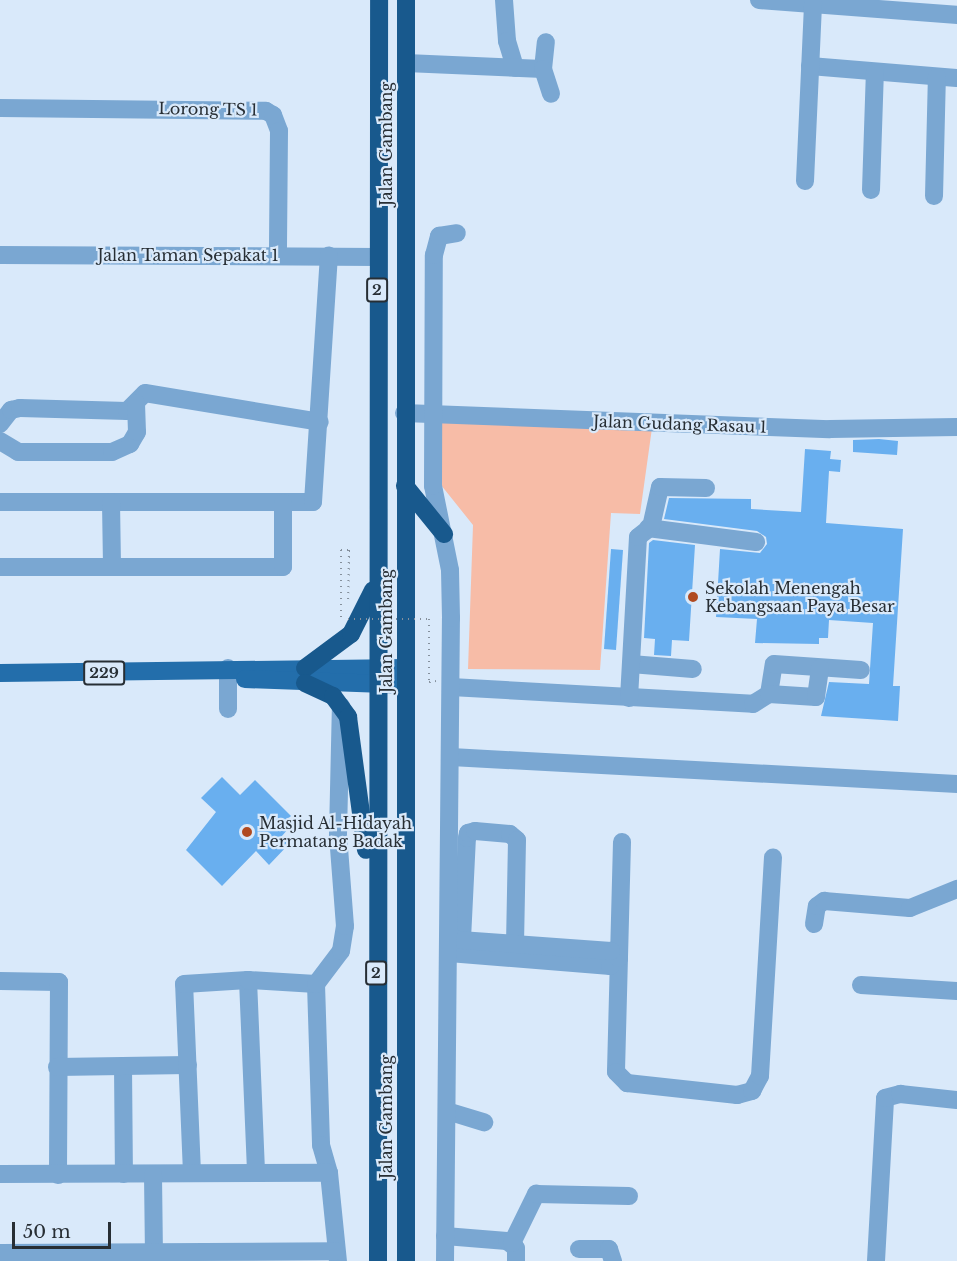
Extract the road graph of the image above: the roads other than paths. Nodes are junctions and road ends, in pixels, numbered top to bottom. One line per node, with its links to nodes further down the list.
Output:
1 (379, 0): 24 (highway, Jalan Gambang / 2)
2 (406, 0): 8 (highway, Jalan Gambang / 2)
3 (504, 0): 10 (street)
4 (759, 0): 5 (street)
5 (813, 3): 6 (street); 9 (street)
6 (957, 15)
7 (546, 42): 11 (street)
8 (406, 63): 10 (street); 26 (highway, Jalan Gambang / 2)
9 (810, 66): 12 (street); 17 (street)
10 (515, 68): 11 (street)
11 (543, 69): 15 (street)
12 (875, 72): 13 (street); 18 (street)
13 (937, 77): 14 (street); 19 (street)
14 (957, 78)
15 (551, 94)
16 (0, 108): 22 (street, Lorong TS 1)
17 (805, 181)
18 (871, 190)
19 (934, 196)
20 (457, 233): 27 (street)
21 (0, 255): 22 (street, Jalan Taman Sepakat 1)
22 (278, 256): 23 (street, Jalan Taman Sepakat 1)
23 (329, 256): 24 (street, Jalan Taman Sepakat 1); 28 (street)
24 (377, 257): 42 (highway, Jalan Gambang / 2)
25 (136, 402): 28 (street); 29 (street); 31 (street)
26 (404, 413): 27 (street, Jalan Gudang Rasau 1); 32 (highway, Jalan Gambang / 2)
27 (433, 414): 30 (street, Jalan Gudang Rasau 1); 38 (street)
28 (320, 422): 36 (street)
29 (0, 424)
30 (957, 427)
31 (0, 441)
32 (405, 486): 38 (highway); 51 (highway, Jalan Gambang / 2)
33 (706, 488): 37 (street)
34 (0, 502): 35 (street)
35 (111, 502): 36 (street); 41 (street)
36 (283, 503): 41 (street)
37 (648, 528): 39 (street); 43 (street)
38 (444, 534): 52 (street)
39 (756, 542)
40 (0, 567): 41 (street)
41 (112, 567)
42 (376, 580): 49 (highway); 50 (highway, Jalan Gambang / 2)
43 (631, 664): 45 (street); 54 (street)
44 (820, 668): 46 (street); 53 (street); 53 (street)
45 (693, 669)
46 (861, 670)
47 (0, 673): 48 (main road, 229)
48 (228, 673): 49 (main road, 229); 56 (street)
49 (305, 675): 50 (main road, 229); 55 (highway)
50 (376, 676): 51 (main road, 229); 63 (highway, Jalan Gambang / 2)
51 (405, 677): 94 (highway, Jalan Gambang / 2)
52 (451, 687): 54 (street); 57 (street)
53 (770, 694): 54 (street)
54 (629, 698)
55 (341, 703): 63 (highway); 69 (street)
56 (228, 709)
57 (451, 757): 58 (street); 65 (street)
58 (957, 784)
59 (622, 842): 66 (street)
60 (773, 857): 66 (street)
61 (957, 889): 62 (street)
62 (814, 924)
63 (376, 933): 93 (highway, Jalan Gambang / 2)
64 (515, 943): 65 (street); 65 (street); 66 (street)
65 (453, 944): 66 (street); 76 (street)
66 (619, 958)
67 (248, 980): 69 (street); 72 (street); 79 (street)
68 (0, 981): 74 (street)
69 (316, 984): 80 (street)
70 (861, 985): 71 (street)
71 (957, 991)
72 (188, 1065): 73 (street); 78 (street)
73 (123, 1066): 74 (street); 83 (street)
74 (57, 1067): 82 (street)
75 (957, 1100): 96 (street)
76 (447, 1111): 77 (street); 86 (street)
77 (484, 1122)
78 (192, 1173): 79 (street); 84 (street)
79 (256, 1173): 80 (street)
80 (329, 1173): 92 (street)
81 (0, 1174): 82 (street)
82 (58, 1174): 83 (street)
83 (124, 1174): 84 (street)
84 (153, 1174): 90 (street)
85 (629, 1196): 88 (street)
86 (445, 1236): 88 (street); 95 (street)
87 (579, 1249): 91 (street)
88 (514, 1252)
89 (0, 1253): 90 (street)
90 (154, 1253): 92 (street)
91 (611, 1255)
92 (337, 1256)
93 (378, 1261)
94 (406, 1261)
95 (445, 1261)
96 (876, 1261)

